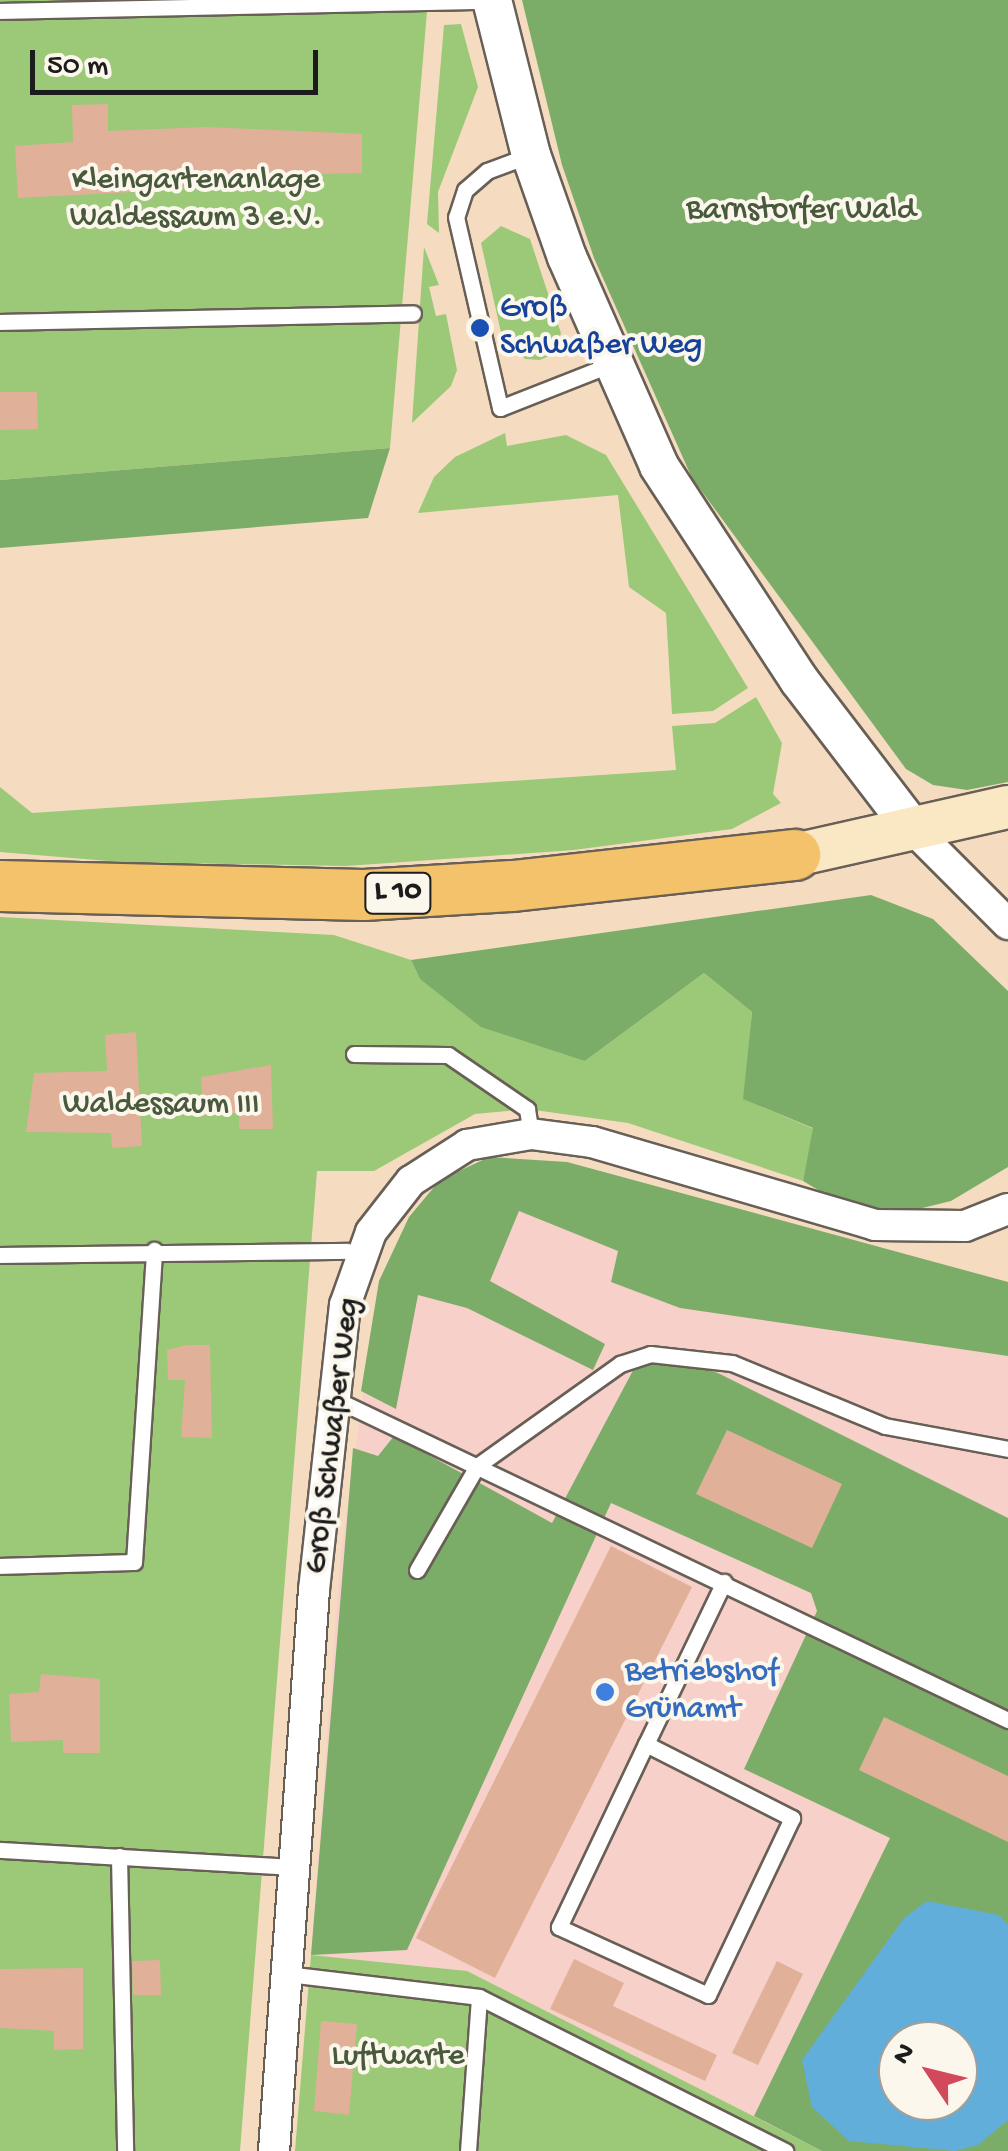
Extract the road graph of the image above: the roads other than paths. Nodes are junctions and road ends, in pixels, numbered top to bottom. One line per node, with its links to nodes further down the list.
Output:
1 (492, 1): 2 (lane); 3 (street)
2 (0, 11)
3 (532, 155): 6 (street); 6 (lane)
4 (413, 313): 5 (lane)
5 (0, 322)
6 (609, 365): 8 (street)
7 (1008, 807): 8 (main road, L 10)
8 (912, 828): 9 (main road, L 10); 11 (street)
9 (795, 855): 10 (highway, L 10)
10 (0, 886)
11 (1008, 924)
12 (354, 1054): 13 (lane)
13 (531, 1134): 14 (street, Groß Schwaßer Weg); 18 (street, Groß Schwaßer Weg)
14 (1008, 1210)
15 (154, 1250): 16 (lane); 17 (lane); 21 (lane)
16 (347, 1251)
17 (0, 1255)
18 (335, 1399): 20 (lane); 28 (street, Groß Schwaßer Weg)
19 (1008, 1449): 20 (lane)
20 (478, 1466): 22 (lane); 23 (lane)
21 (0, 1566)
22 (418, 1570)
23 (724, 1582): 24 (lane); 25 (lane)
24 (1008, 1720)
25 (646, 1744): 25 (lane)
26 (0, 1850): 27 (lane)
27 (119, 1856): 28 (lane); 31 (lane)
28 (295, 1867): 29 (street, Groß Schwaßer Weg)
29 (286, 1974): 30 (lane); 32 (street, Groß Schwaßer Weg)
30 (479, 1998): 33 (lane); 34 (lane)
31 (125, 2151)
32 (274, 2151)
33 (468, 2151)
34 (785, 2151)

